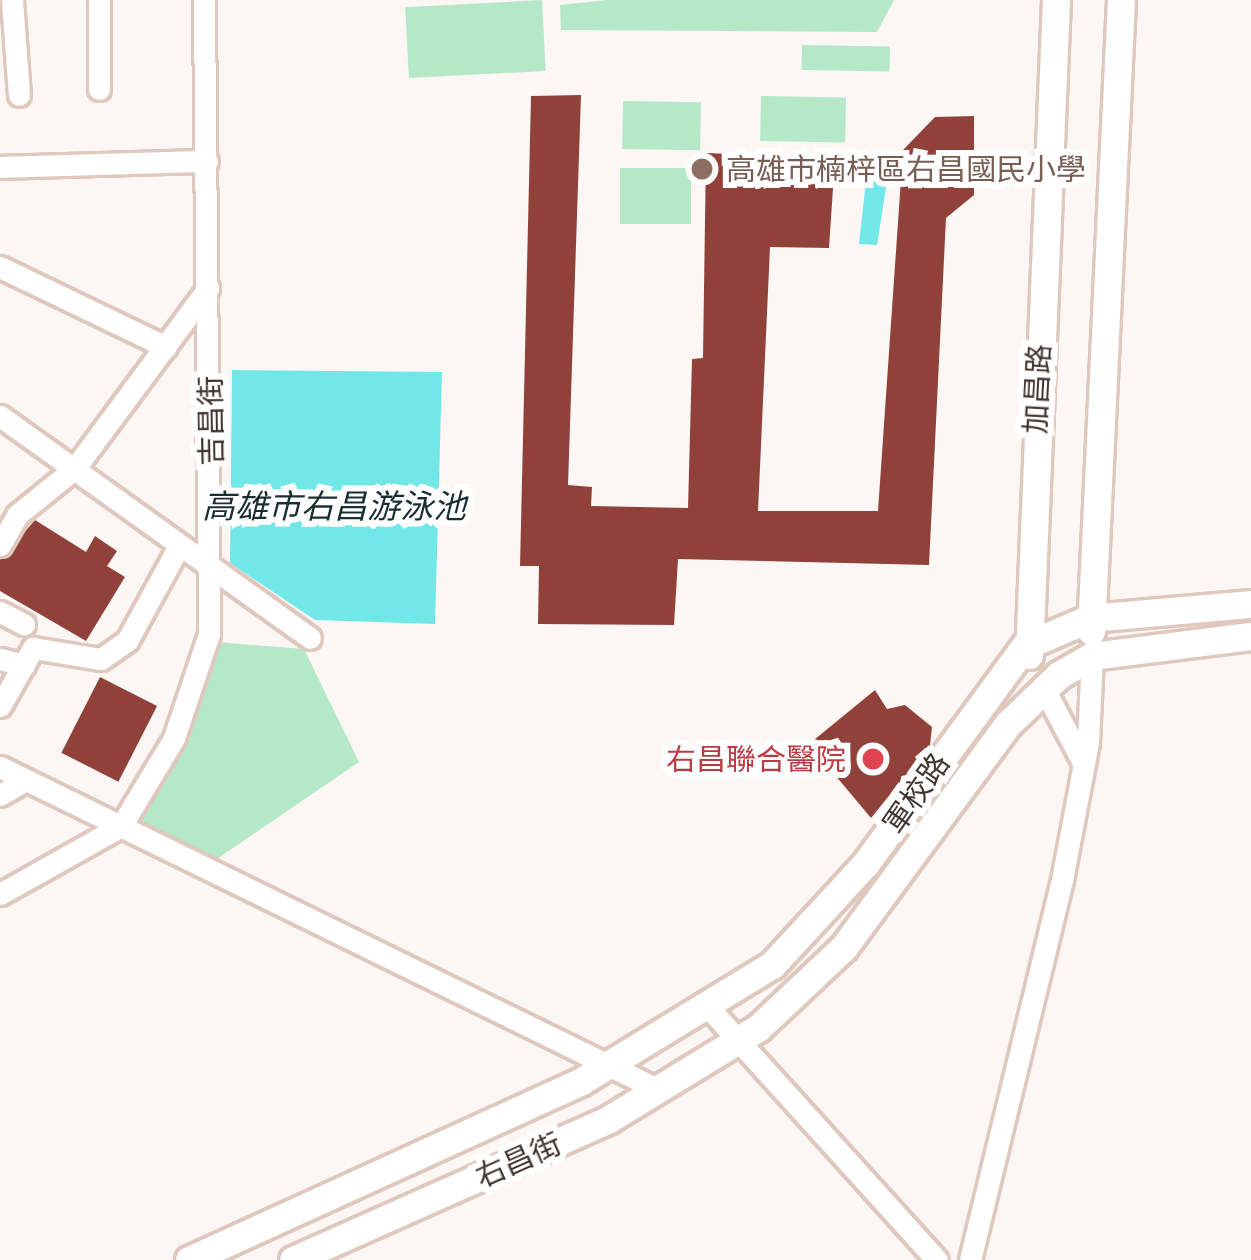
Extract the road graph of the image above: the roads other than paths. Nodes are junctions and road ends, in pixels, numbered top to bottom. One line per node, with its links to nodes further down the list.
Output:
1 (12, 0): 7 (street)
2 (99, 0): 6 (street)
3 (204, 0): 8 (street, 吉昌街)
4 (1055, 0): 24 (street, 加昌路)
5 (1121, 0): 20 (street)
6 (99, 89)
7 (19, 95)
8 (207, 161): 9 (street); 11 (street, 吉昌街)
9 (0, 167)
10 (0, 267): 12 (street)
11 (209, 288): 12 (street); 17 (street, 吉昌街)
12 (166, 347): 14 (street)
13 (0, 416): 14 (street)
14 (75, 468): 15 (street); 16 (street)
15 (0, 545)
16 (178, 548): 17 (street); 27 (street)
17 (212, 574): 23 (street); 34 (street, 吉昌街)
18 (1251, 604): 20 (street, 軍校路)
19 (0, 612): 21 (street)
20 (1090, 618): 24 (street, 軍校路); 25 (street)
21 (24, 624)
22 (1251, 636): 25 (street, 軍校路)
23 (310, 638)
24 (1025, 646): 28 (street, 加昌路); 36 (street, 軍校路)
25 (1092, 656): 28 (street, 軍校路); 30 (street)
26 (0, 659): 27 (street)
27 (24, 665): 29 (street)
28 (1043, 687): 30 (street, 加昌路); 37 (street, 軍校路)
29 (0, 706)
30 (1084, 764): 43 (street)
31 (0, 767): 32 (street)
32 (26, 780): 33 (street); 34 (street)
33 (0, 795)
34 (121, 826): 35 (street, 吉昌街); 38 (street)
35 (0, 894)
36 (709, 1008): 37 (street); 38 (street, 軍校路)
37 (735, 1044): 39 (street, 右昌街); 42 (street)
38 (610, 1066): 39 (street); 40 (street, 右昌街)
39 (659, 1090): 41 (street, 右昌街)
40 (189, 1260)
41 (293, 1260)
42 (937, 1260)
43 (970, 1260)

